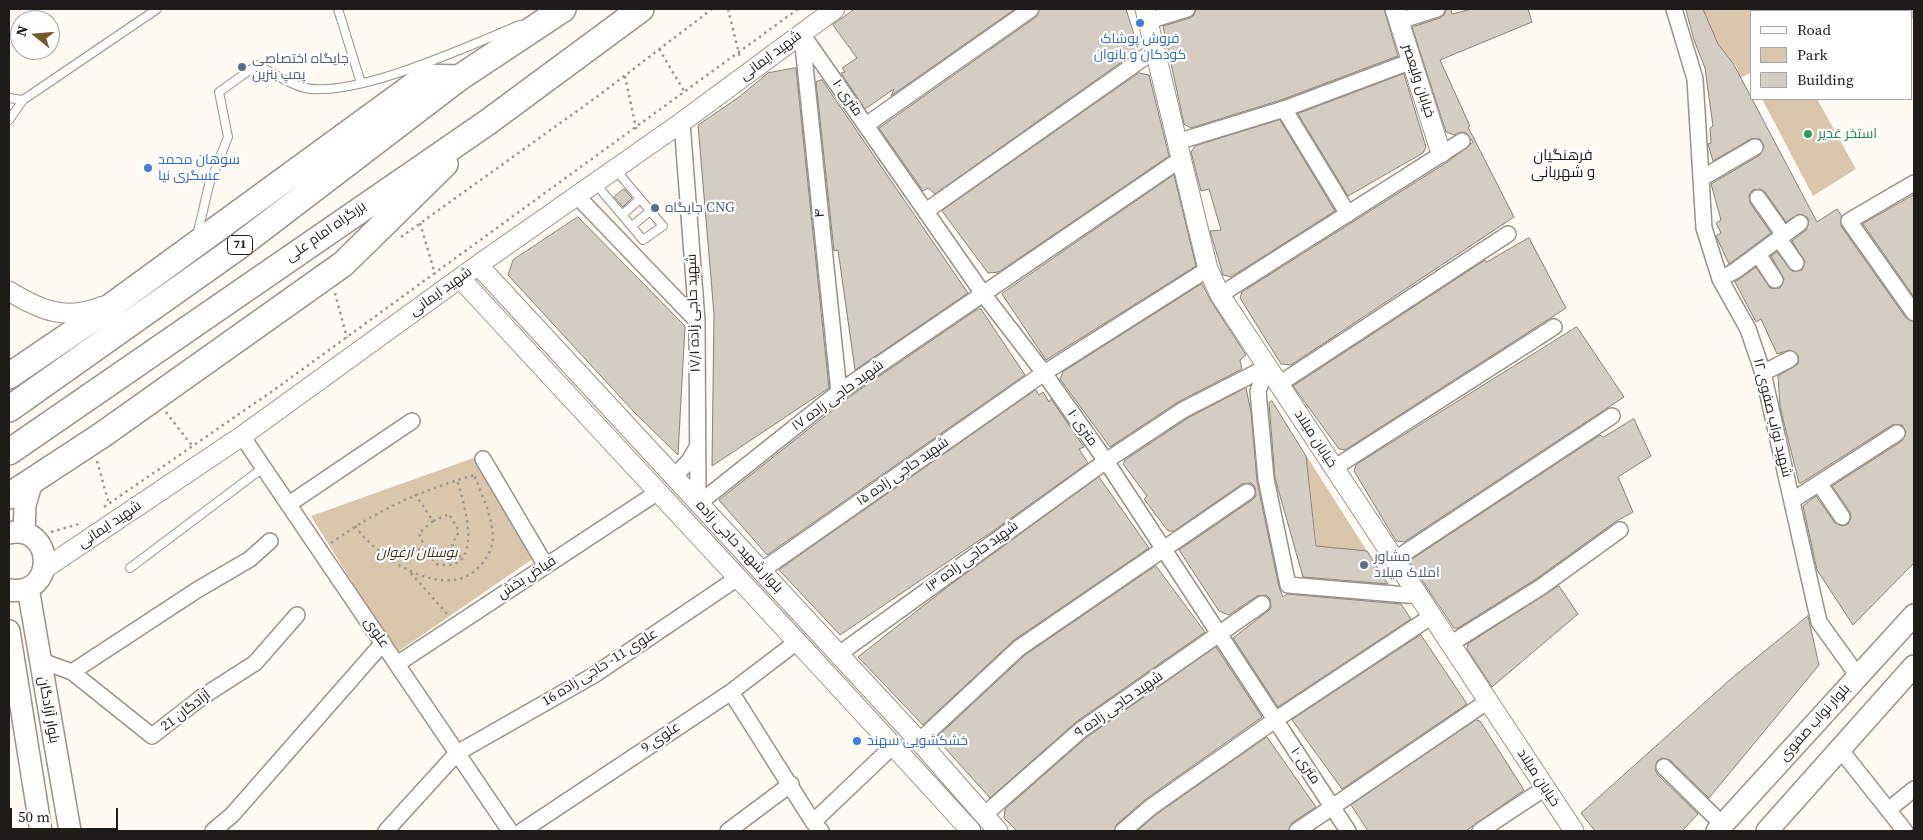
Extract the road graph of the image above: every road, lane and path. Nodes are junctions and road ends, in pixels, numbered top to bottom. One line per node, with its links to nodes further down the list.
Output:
1 (157, 9): 27 (lane)
2 (338, 9): 24 (lane)
3 (559, 9): 24 (lane)
4 (563, 9): 23 (highway, 71)
5 (641, 9): 30 (highway, بزرگراه امام علی)
6 (712, 9): 17 (path)
7 (728, 9): 19 (path)
8 (798, 9): 19 (path)
9 (835, 9): 16 (street, شهید ایمانی)
10 (1031, 9): 32 (street)
11 (1187, 9): 14 (street)
12 (1437, 9): 15 (street)
13 (1674, 9): 40 (street, شهید نواب صفوی ۱۲)
14 (1147, 15): 18 (street, خیابان میلاد)
15 (1397, 15): 20 (street, خیابان ولیعصر)
16 (802, 34): 22 (street, شهید ایمانی); 32 (street, ۱۰ متری); 82 (street, ۴)
17 (659, 49): 21 (path); 25 (path)
18 (1155, 50): 37 (street, خیابان میلاد); 47 (street)
19 (738, 52): 22 (path); 25 (path)
20 (1412, 61): 28 (street, شهید حاجی زاده ۱۷); 38 (street, خیابان ولیعصر)
21 (624, 76): 33 (path); 50 (path)
22 (744, 76): 31 (street, شهید ایمانی)
23 (458, 78): 56 (highway); 84 (highway, 71)
24 (361, 83): 56 (lane)
25 (684, 91): 33 (path)
26 (9, 98): 27 (lane)
27 (23, 100): 29 (lane)
28 (1284, 108): 37 (street, شهید حاجی زاده ۱۷); 48 (street)
29 (9, 120)
30 (488, 122): 91 (highway, بزرگراه امام علی); 101 (highway)
31 (682, 122): 36 (street, شهید ایمانی); 72 (street, شهید حاجی زاده ۱۷/۱)
32 (866, 124): 47 (street, ۱۰ متری)
33 (636, 126): 36 (path); 61 (path)
34 (1462, 141): 38 (street)
35 (1755, 147): 40 (street)
36 (641, 150): 39 (street, شهید ایمانی)
37 (1179, 150): 60 (street, خیابان میلاد); 68 (street, شهید حاجی زاده ۱۷)
38 (1441, 154): 48 (street)
39 (615, 168): 41 (street, شهید ایمانی); 45 (lane)
40 (1702, 178): 63 (street, شهید نواب صفوی ۱۲)
41 (595, 183): 43 (street, شهید ایمانی); 49 (lane)
42 (1914, 183): 71 (street)
43 (577, 196): 59 (street, شهید ایمانی); 72 (street)
44 (1758, 198): 54 (street)
45 (640, 199): 46 (lane); 49 (lane)
46 (650, 211): 52 (lane); 52 (lane)
47 (926, 211): 68 (street, ۱۰ متری)
48 (1348, 214): 69 (street)
49 (622, 215): 52 (lane)
50 (420, 223): 55 (path); 61 (path)
51 (1800, 223): 54 (street)
52 (632, 226)
53 (1508, 234): 81 (street)
54 (1781, 237): 57 (street); 58 (street)
55 (397, 239)
56 (195, 243): 70 (highway)
57 (1758, 254): 63 (street); 64 (street)
58 (1796, 263)
59 (478, 265): 62 (street, شهید ایمانی); 99 (street, بلوار شهید حاجی زاده)
60 (1208, 269): 69 (street, خیابان میلاد); 78 (street, شهید حاجی زاده ۱۵)
61 (434, 273): 66 (path); 74 (path)
62 (460, 278): 66 (street, شهید ایمانی); 103 (street, بلوار شهید حاجی زاده)
63 (1720, 279): 79 (street, شهید نواب صفوی ۱۲)
64 (1775, 280)
65 (333, 285): 74 (path)
66 (443, 290): 75 (street, شهید ایمانی)
67 (9, 291): 70 (street)
68 (984, 295): 78 (street, ۱۰ متری); 82 (street, شهید حاجی زاده ۱۷)
69 (1220, 295): 77 (street, خیابان میلاد)
70 (123, 297): 80 (highway)
71 (1914, 313)
72 (697, 321): 90 (street, شهید حاجی زاده ۱۷/۱)
73 (1554, 327): 97 (street)
74 (347, 337): 75 (path); 89 (path)
75 (354, 355): 88 (street, شهید ایمانی)
76 (1790, 359): 79 (street)
77 (1267, 367): 81 (street, خیابان میلاد); 93 (street, شهید حاجی زاده ۱۳); 134 (street)
78 (1044, 373): 93 (street, ۱۰ متری); 130 (street, شهید حاجی زاده ۱۵)
79 (1763, 373): 107 (street, شهید نواب صفوی ۱۲)
80 (9, 376)
81 (1278, 384): 97 (street, خیابان میلاد)
82 (839, 392): 110 (street, شهید حاجی زاده ۱۷)
83 (161, 404): 89 (path)
84 (9, 409)
85 (1612, 416): 126 (street)
86 (412, 420): 109 (street)
87 (1897, 433): 102 (street)
88 (242, 436): 94 (street, شهید ایمانی); 96 (street, علوی)
89 (192, 446): 94 (path); 108 (path)
90 (696, 449): 99 (street); 110 (street, شهید حاجی زاده ۱۷/۱)
91 (9, 452)
92 (95, 455): 108 (path)
93 (1106, 461): 122 (street, ۱۰ متری); 145 (street, شهید حاجی زاده ۱۳)
94 (203, 462): 111 (street, شهید ایمانی)
95 (486, 464): 98 (path); 127 (street)
96 (264, 467): 109 (street, علوی); 128 (lane)
97 (1334, 468): 126 (street, خیابان میلاد)
98 (474, 475): 100 (path); 131 (path)
99 (673, 478): 103 (street); 110 (street, بلوار شهید حاجی زاده)
100 (457, 480): 105 (path); 125 (path)
101 (32, 481): 106 (highway); 117 (main road)
102 (1819, 483): 107 (street); 112 (street)
103 (658, 492): 127 (street, فیاض بخش); 132 (street, بلوار شهید حاجی زاده)
104 (1247, 492): 122 (street)
105 (416, 494): 113 (path); 115 (path)
106 (9, 496)
107 (1793, 500): 150 (street, شهید نواب صفوی ۱۲)
108 (109, 504): 111 (path); 111 (path)
109 (289, 504): 123 (street, علوی)
110 (698, 504): 130 (street, بلوار شهید حاجی زاده)
111 (107, 516): 120 (street, شهید ایمانی)
112 (1842, 517)
113 (433, 521): 121 (path); 125 (path)
114 (80, 524): 118 (path)
115 (355, 526): 123 (path); 124 (path)
116 (1620, 530): 144 (street)
117 (16, 533): 118 (main road)
118 (43, 539): 120 (street); 129 (main road)
119 (270, 541): 149 (street)
120 (78, 546): 129 (street, شهید ایمانی)
121 (425, 548): 124 (path); 125 (path)
122 (1162, 549): 141 (street, ۱۰ متری); 154 (street)
123 (320, 550): 143 (street, علوی)
124 (387, 559): 131 (path)
125 (462, 560)
126 (1394, 560): 134 (street, خیابان میلاد)
127 (546, 566): 139 (street, فیاض بخش)
128 (130, 568)
129 (44, 569): 133 (main road)
130 (762, 571): 145 (street, بلوار شهید حاجی زاده)
131 (410, 572): 139 (path)
132 (739, 577): 142 (street, بلوار شهید حاجی زاده); 157 (street, علوی 11- حاجی زاده 16)
133 (18, 589): 146 (main road, بلوار آزادگان)
134 (1419, 596): 138 (street, خیابان میلاد)
135 (1262, 604): 141 (street, شهید حاجی زاده ۹)
136 (298, 615): 149 (street, آزادگان 21)
137 (1914, 615): 150 (main road, بلوار نواب صفوی)
138 (1432, 616): 144 (street, خیابان میلاد); 153 (street)
139 (456, 625): 147 (street, فیاض بخش)
140 (9, 632): 167 (main road, بلوار آزادگان)
141 (1220, 634): 153 (street, ۱۰ متری); 164 (street, شهید حاجی زاده ۹)
142 (798, 641): 151 (street, علوی 9); 155 (street, بلوار شهید حاجی زاده)
143 (383, 644): 147 (street, علوی); 169 (street)
144 (1450, 644): 152 (street, خیابان میلاد)
145 (839, 654): 154 (street, بلوار شهید حاجی زاده)
146 (39, 660): 149 (street, آزادگان 21); 168 (main road, بلوار آزادگان)
147 (397, 664): 157 (street, علوی)
148 (1914, 666): 156 (main road)
149 (72, 672)
150 (1858, 676): 166 (main road, بلوار نواب صفوی)
151 (731, 692): 159 (street); 172 (street, علوی 9)
152 (1488, 701): 160 (street, خیابان میلاد); 162 (street)
153 (1275, 720): 162 (street, ۱۰ متری); 176 (street)
154 (919, 741): 164 (street, بلوار شهید حاجی زاده)
155 (893, 746): 165 (street); 174 (street, بلوار شهید حاجی زاده)
156 (1839, 748): 163 (street); 181 (main road)
157 (457, 753): 170 (street, علوی 11- حاجی زاده 16); 171 (street, علوی)
158 (1664, 767): 166 (street)
159 (791, 784): 165 (street); 173 (street)
160 (1545, 788): 179 (street); 180 (street, خیابان میلاد)
161 (1914, 789): 163 (street)
162 (1332, 806): 177 (street); 178 (street, ۱۰ متری)
163 (1888, 810): 182 (street)
164 (984, 816): 175 (street, بلوار شهید حاجی زاده)
165 (817, 827)
166 (1720, 828)
167 (40, 831)
168 (70, 831)
169 (213, 831)
170 (386, 831)
171 (510, 831)
172 (522, 831)
173 (728, 831)
174 (970, 831)
175 (998, 831)
176 (1123, 831)
177 (1297, 831)
178 (1348, 831)
179 (1480, 831)
180 (1574, 831)
181 (1767, 831)
182 (1904, 831)

